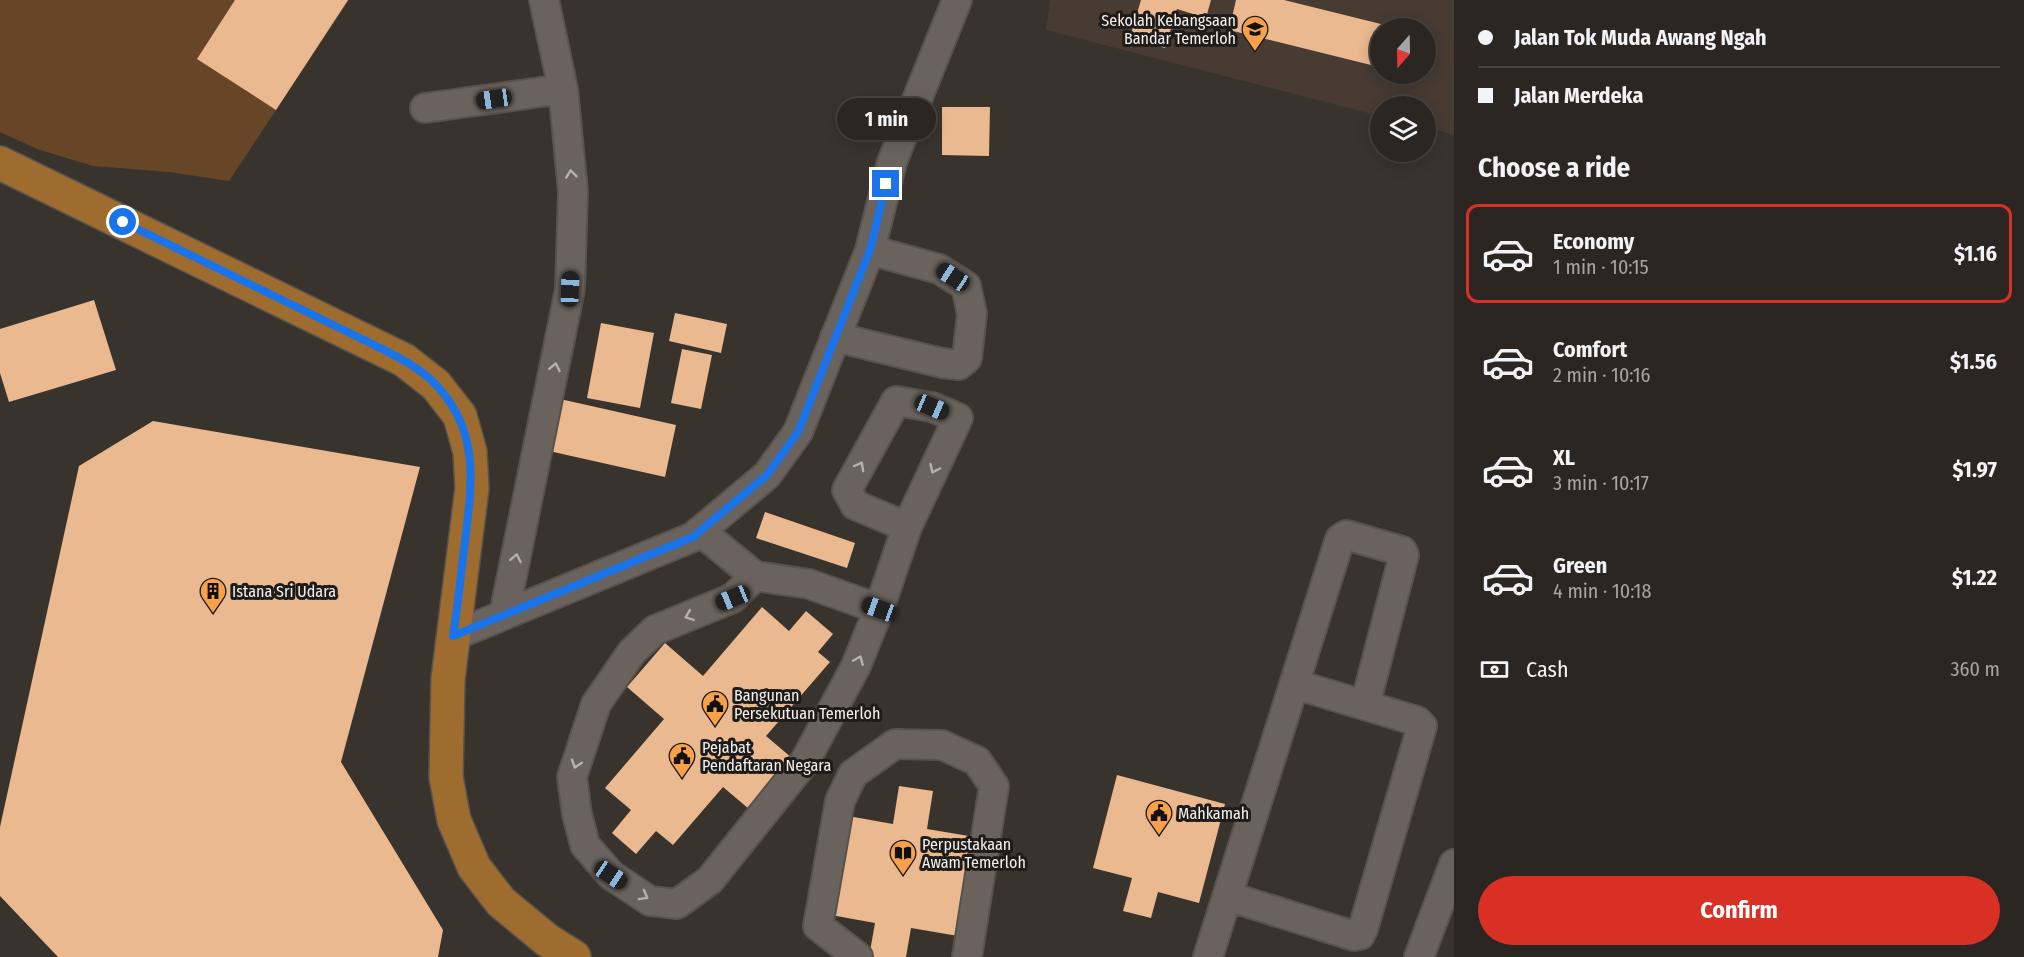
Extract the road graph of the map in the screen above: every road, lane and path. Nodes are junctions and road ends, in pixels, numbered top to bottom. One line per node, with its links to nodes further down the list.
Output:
1 (544, 0): 3 (street)
2 (957, 0): 6 (street)
3 (563, 89): 4 (street); 12 (street, one-way to 3)
4 (425, 108)
5 (0, 163): 13 (main road)
6 (870, 250): 7 (street); 7 (street)
7 (835, 337): 9 (street)
8 (907, 527): 8 (street, one-way to 8); 11 (street)
9 (700, 531): 10 (street); 12 (street)
10 (755, 576): 11 (street); 11 (street, one-way to 11)
11 (879, 609)
12 (504, 615): 13 (street)
13 (453, 636): 19 (main road)
14 (1294, 684): 15 (street); 15 (street); 17 (street)
15 (1365, 705): 17 (street)
16 (1454, 864): 22 (street)
17 (1227, 897): 21 (street)
18 (963, 956): 20 (street)
19 (574, 957)
20 (858, 957)
21 (1208, 957)
22 (1419, 957)

